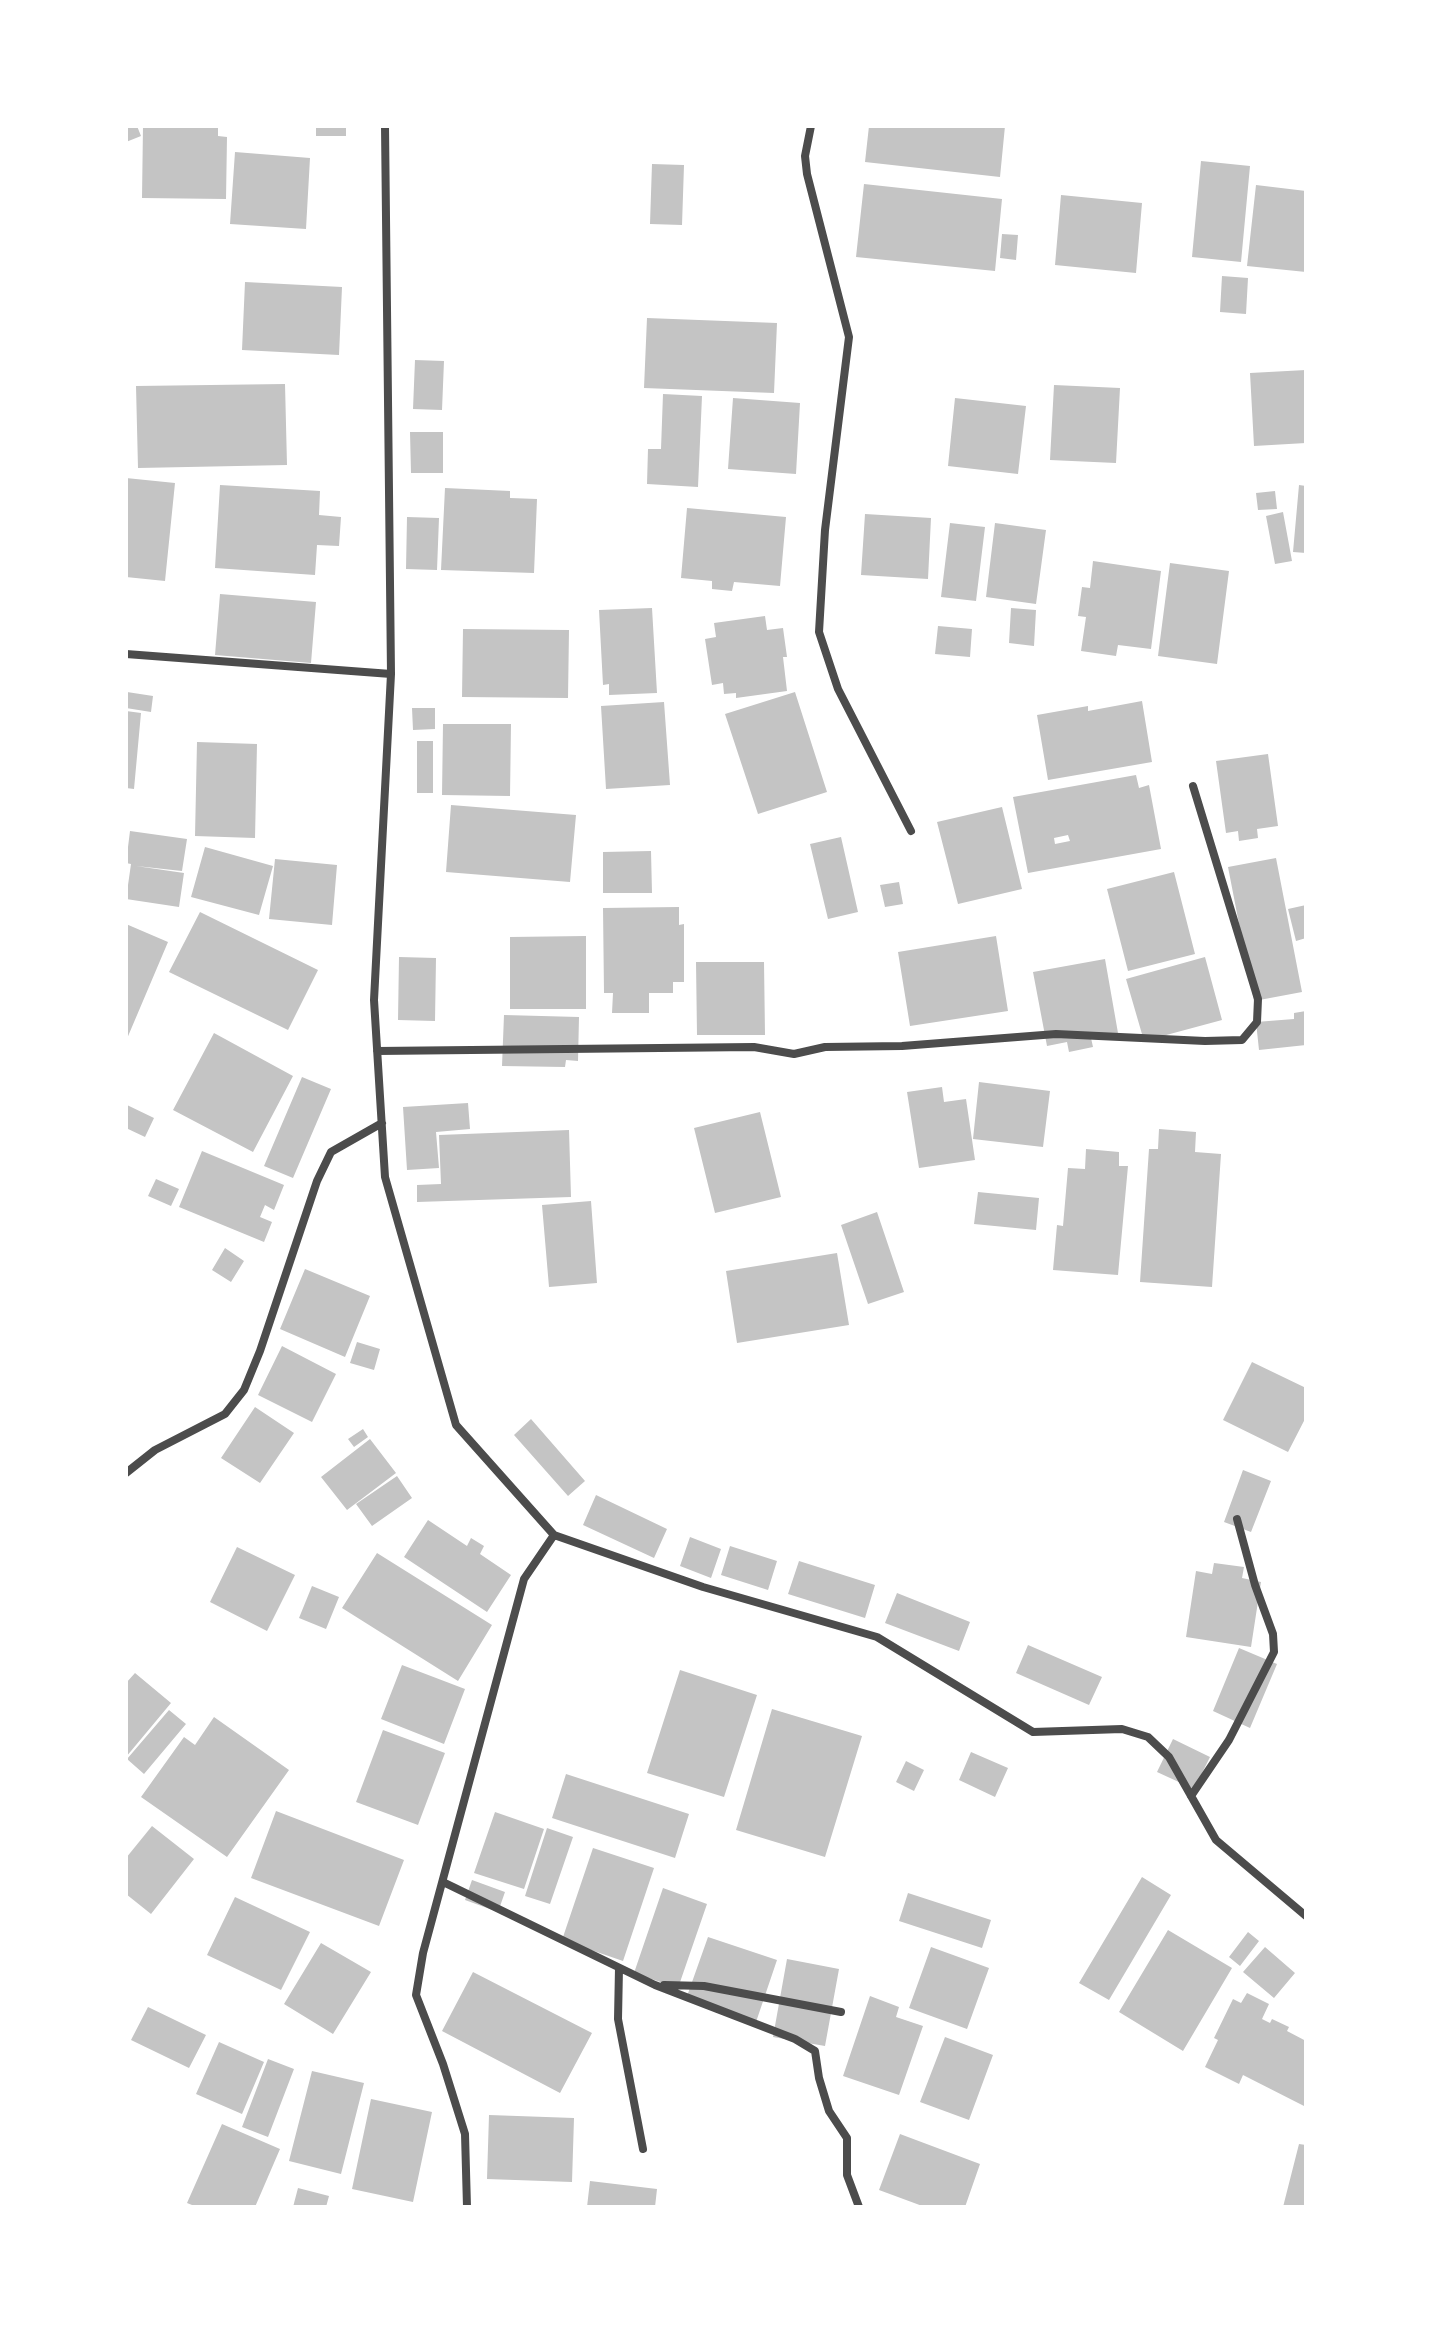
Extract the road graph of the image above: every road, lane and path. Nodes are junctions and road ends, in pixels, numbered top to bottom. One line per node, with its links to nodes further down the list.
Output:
1 (385, 126): 4 (street)
2 (811, 126): 6 (street)
3 (126, 654): 4 (street)
4 (391, 674): 7 (street)
5 (1193, 786): 7 (street)
6 (911, 831)
7 (377, 1051): 8 (street)
8 (382, 1123): 9 (street); 11 (street)
9 (126, 1473)
10 (1237, 1519): 12 (street)
11 (554, 1535): 12 (street); 13 (street)
12 (1191, 1796): 14 (street)
13 (443, 1882): 15 (street); 19 (street)
14 (1306, 1916)
15 (619, 1968): 16 (street); 18 (street)
16 (655, 1985): 17 (street); 20 (street)
17 (841, 2012)
18 (643, 2149)
19 (467, 2207)
20 (859, 2207)

